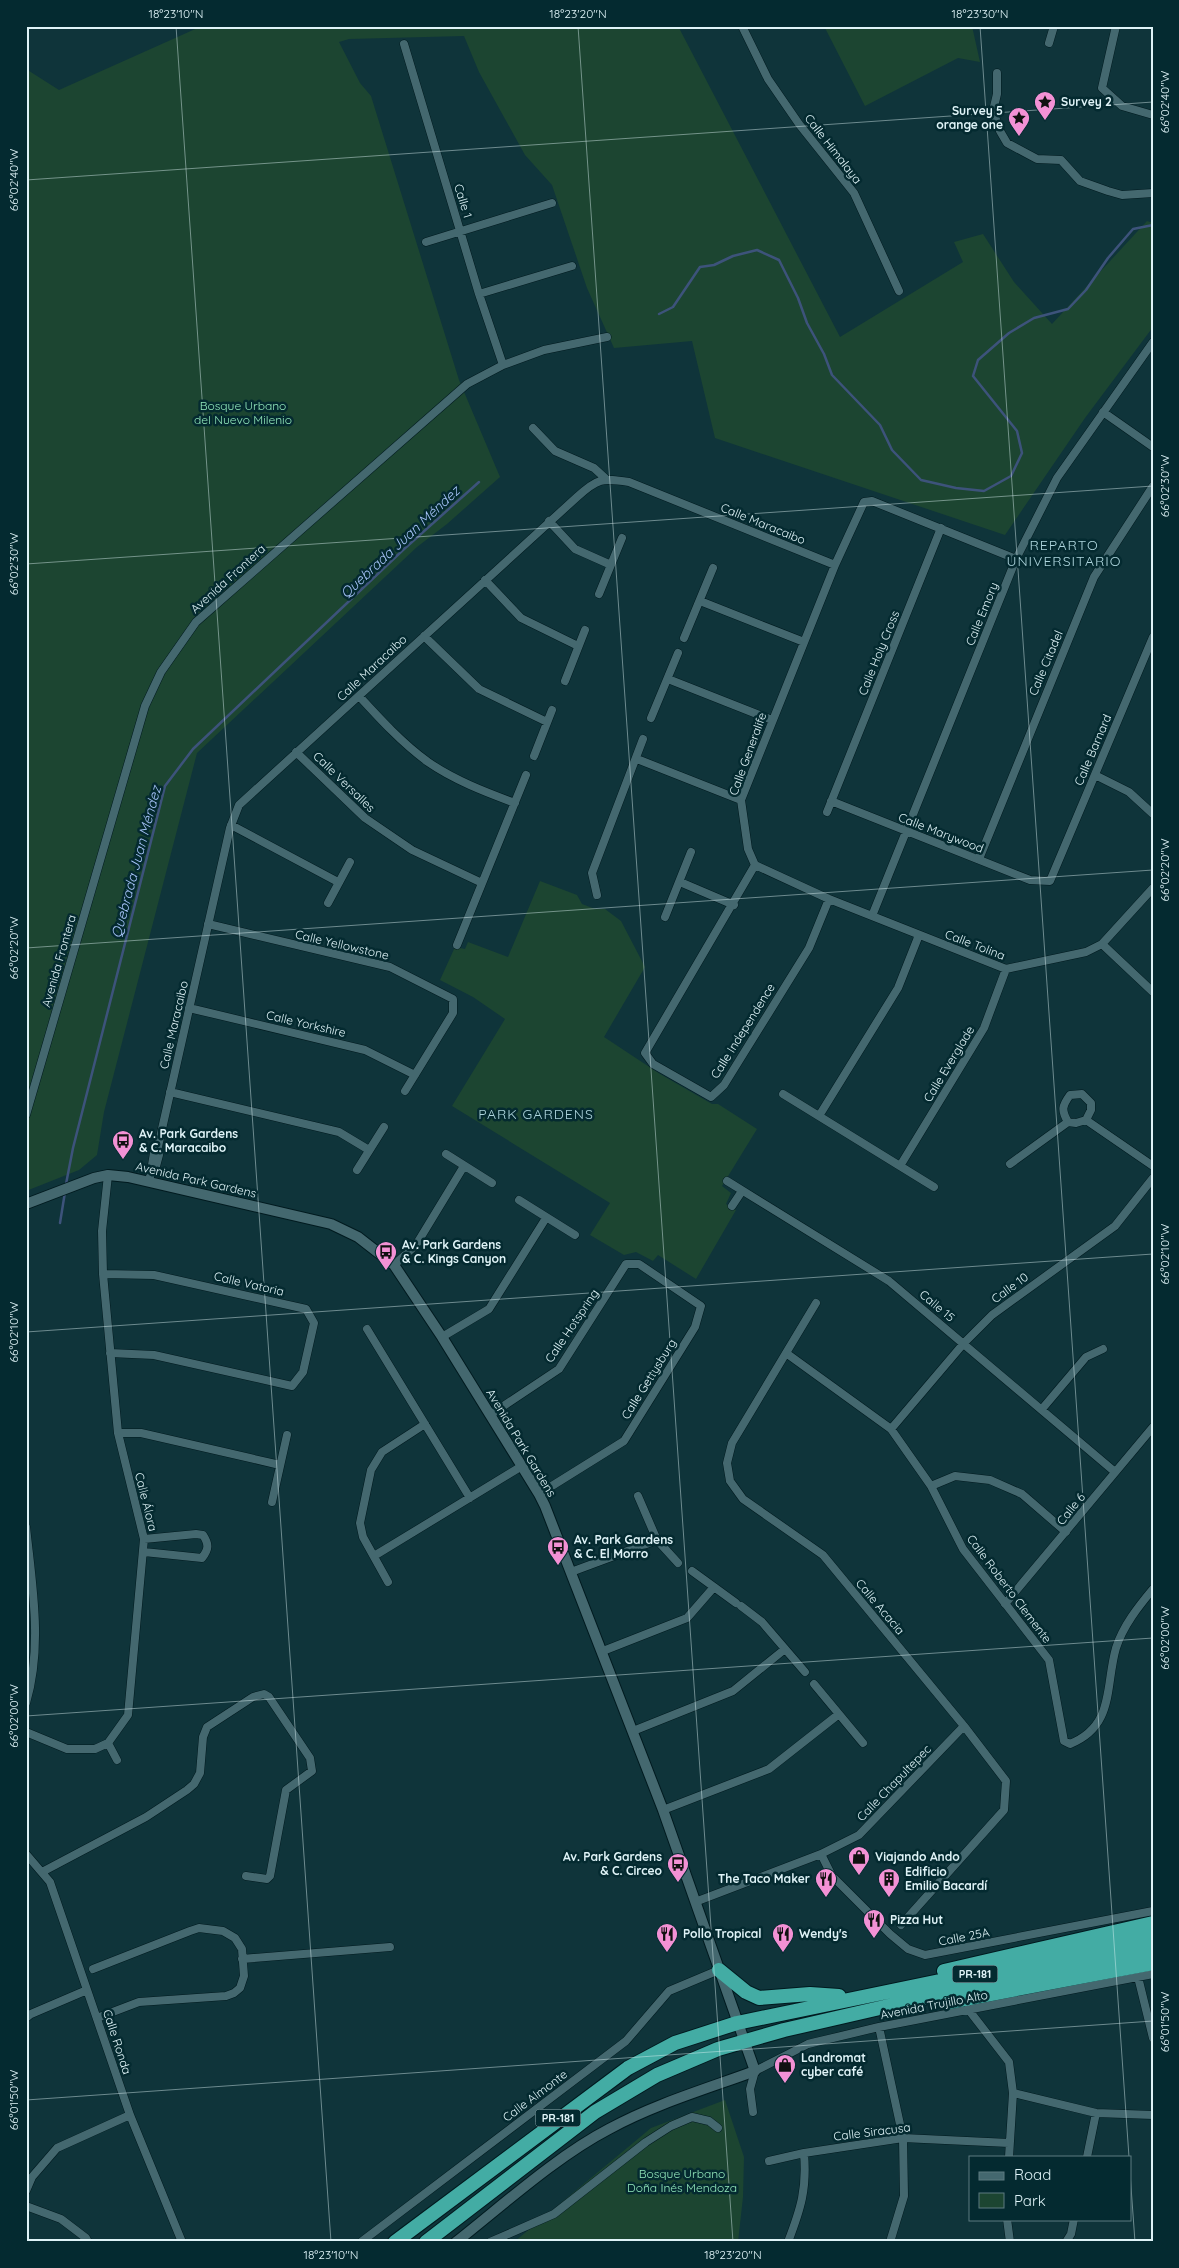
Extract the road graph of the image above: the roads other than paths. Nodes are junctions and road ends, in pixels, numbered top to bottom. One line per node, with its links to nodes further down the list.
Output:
1 (742, 26): 13 (street, Calle Himalaya)
2 (1054, 26): 4 (street)
3 (1116, 26): 7 (street)
4 (1049, 43)
5 (404, 44): 10 (street, Calle 1)
6 (997, 73): 8 (street)
7 (1153, 115)
8 (1153, 193)
9 (552, 204): 10 (street)
10 (460, 231): 11 (street); 14 (street, Calle 1)
11 (426, 242)
12 (572, 266): 14 (street)
13 (899, 290)
14 (478, 294): 17 (street, Calle 1)
15 (607, 337): 17 (street, Avenida Frontera)
16 (1153, 342): 18 (street, Calle Emory)
17 (503, 364): 86 (street, Avenida Frontera)
18 (1103, 412): 20 (street); 26 (street, Calle Emory)
19 (533, 428): 21 (street)
20 (1153, 446)
21 (605, 478): 23 (street, Calle Maracaibo); 28 (street, Calle Maracaibo)
22 (1153, 486): 61 (street, Calle Citadel)
23 (549, 521): 27 (street); 30 (street, Calle Maracaibo)
24 (941, 528): 26 (street); 28 (street, Calle Generalife); 54 (street, Calle Holy Cross)
25 (622, 538): 27 (street)
26 (1016, 559): 59 (street, Calle Emory)
27 (611, 565): 31 (street)
28 (835, 565): 37 (street, Calle Generalife)
29 (712, 568): 32 (street)
30 (484, 580): 34 (street, Calle Maracaibo); 38 (street)
31 (599, 594)
32 (700, 600): 36 (street); 37 (street)
33 (585, 630): 38 (street)
34 (424, 636): 42 (street, Calle Maracaibo); 46 (street)
35 (1153, 637): 52 (street, Calle Barnard)
36 (684, 638)
37 (804, 642): 45 (street, Calle Generalife)
38 (578, 646): 41 (street)
39 (678, 652): 40 (street)
40 (668, 678): 44 (street); 45 (street)
41 (565, 681)
42 (359, 696): 48 (street, Calle Maracaibo); 55 (street)
43 (552, 710): 46 (street)
44 (651, 718)
45 (772, 720): 53 (street, Calle Generalife)
46 (547, 722): 49 (street)
47 (643, 739): 50 (street)
48 (296, 752): 58 (street, Calle Maracaibo); 67 (street, Calle Versalles)
49 (534, 756)
50 (637, 759): 53 (street); 69 (street)
51 (526, 775): 55 (street)
52 (1095, 775): 57 (street); 64 (street, Calle Barnard)
53 (741, 800): 63 (street, Calle Generalife)
54 (831, 801): 56 (street); 59 (street, Calle Marywood)
55 (515, 803): 67 (street)
56 (827, 812)
57 (1153, 814)
58 (231, 825): 65 (street); 75 (street, Calle Maracaibo)
59 (907, 831): 61 (street, Calle Marywood); 73 (street, Calle Emory)
60 (691, 852): 66 (street)
61 (979, 859): 64 (street, Calle Marywood)
62 (350, 862): 65 (street)
63 (755, 865): 70 (street, Calle Tolina); 72 (street)
64 (1054, 872)
65 (338, 882): 71 (street)
66 (680, 882): 72 (street); 74 (street)
67 (482, 883): 78 (street)
68 (1153, 888): 77 (street)
69 (597, 895)
70 (828, 899): 72 (street, Calle Independence); 73 (street, Calle Tolina)
71 (328, 903)
72 (734, 905)
73 (872, 916): 76 (street, Calle Tolina)
74 (665, 917)
75 (208, 924): 81 (street, Calle Maracaibo); 82 (street, Calle Yellowstone)
76 (919, 935): 79 (street, Calle Tolina); 87 (street)
77 (1102, 944): 79 (street, Calle Tolina); 80 (street)
78 (457, 945)
79 (1006, 969): 95 (street, Calle Everglade)
80 (1153, 992)
81 (189, 1008): 82 (street, Calle Yorkshire); 84 (street, Calle Maracaibo)
82 (414, 1075): 83 (street)
83 (404, 1091)
84 (170, 1092): 91 (street); 99 (street, Calle Maracaibo)
85 (783, 1094): 87 (street)
86 (26, 1115)
87 (819, 1116): 95 (street)
88 (1086, 1120): 89 (street); 89 (street); 96 (street)
89 (1068, 1122): 93 (street)
90 (384, 1128): 91 (street)
91 (369, 1150): 97 (street)
92 (446, 1154): 94 (street)
93 (1010, 1164)
94 (464, 1166): 102 (street); 111 (street)
95 (900, 1166): 103 (street)
96 (1153, 1166)
97 (357, 1170)
98 (108, 1175): 99 (street, Avenida Park Gardens); 106 (street, Avenida Park Gardens); 112 (street, Calle Álora)
99 (150, 1177): 111 (street, Avenida Park Gardens)
100 (1153, 1178): 116 (street, Calle 10)
101 (728, 1181): 104 (street, Calle 15)
102 (492, 1183)
103 (934, 1187)
104 (742, 1191): 107 (street); 116 (street, Calle 15)
105 (519, 1200): 108 (street)
106 (26, 1204)
107 (732, 1206)
108 (546, 1218): 109 (street); 115 (street)
109 (575, 1235)
110 (639, 1264): 121 (street, Calle Hotspring); 131 (street, Calle Gettysburg)
111 (394, 1265): 115 (street, Avenida Park Gardens)
112 (103, 1274): 118 (street, Calle Álora); 118 (street, Calle Vatoria)
113 (816, 1303): 119 (street, Calle Acacia)
114 (367, 1329): 122 (street)
115 (442, 1337): 121 (street, Avenida Park Gardens)
116 (964, 1344): 120 (street, Calle 15); 124 (street, Calle 10)
117 (1103, 1349): 120 (street)
118 (110, 1353): 125 (street, Calle Álora)
119 (786, 1353): 124 (street, Calle Roberto Clemente); 157 (street, Calle Acacia)
120 (1042, 1409): 129 (street, Calle 15)
121 (490, 1415): 128 (street, Avenida Park Gardens)
122 (425, 1424): 133 (street); 140 (street)
123 (1153, 1427): 129 (street, Calle 6)
124 (891, 1429): 130 (street, Calle Roberto Clemente)
125 (118, 1433): 127 (street); 137 (street, Calle Álora)
126 (287, 1435): 127 (street)
127 (280, 1465): 134 (street)
128 (522, 1466): 131 (street, Avenida Park Gardens); 133 (street)
129 (1115, 1472): 136 (street, Calle 6)
130 (931, 1486): 136 (street); 148 (street, Calle Roberto Clemente)
131 (539, 1494): 143 (street, Avenida Park Gardens)
132 (638, 1496): 138 (street)
133 (470, 1498): 140 (street)
134 (272, 1502)
135 (26, 1527): 147 (street)
136 (1066, 1532): 148 (street, Calle 6)
137 (144, 1538): 139 (street, Calle Álora); 139 (street)
138 (657, 1540): 141 (street); 143 (street)
139 (144, 1552): 160 (street, Calle Álora)
140 (374, 1556): 144 (street)
141 (678, 1563)
142 (692, 1571): 145 (street)
143 (571, 1572): 152 (street, Avenida Park Gardens)
144 (388, 1582)
145 (714, 1587): 151 (street); 152 (street)
146 (1153, 1589): 148 (street, Calle Roberto Clemente)
147 (29, 1592): 149 (street)
148 (1005, 1604)
149 (35, 1620): 150 (street); 155 (street)
150 (26, 1621)
151 (785, 1649): 153 (street); 158 (street)
152 (602, 1651): 158 (street, Avenida Park Gardens)
153 (805, 1672)
154 (814, 1684): 156 (street)
155 (26, 1703)
156 (839, 1714): 161 (street); 163 (street)
157 (964, 1726): 165 (street, Calle Chapultepec); 171 (street, Calle Acacia)
158 (633, 1731): 163 (street, Avenida Park Gardens)
159 (26, 1732): 160 (street)
160 (108, 1742): 162 (street)
161 (863, 1742)
162 (116, 1760)
163 (663, 1810): 168 (street, Avenida Park Gardens)
164 (26, 1854): 166 (street, Calle Ronda)
165 (821, 1854): 168 (street, Calle Chapultepec); 169 (street, Calle 25A)
166 (42, 1872): 167 (street); 183 (street, Calle Ronda)
167 (246, 1876)
168 (696, 1902): 179 (street, Avenida Park Gardens)
169 (1153, 1911)
170 (1153, 1924): 182 (highway)
171 (901, 1925)
172 (1153, 1937): 177 (highway, PR-181)
173 (390, 1947): 175 (street)
174 (1153, 1949): 177 (highway, PR-181)
175 (242, 1959): 178 (street); 187 (street)
176 (1153, 1963): 190 (highway)
177 (1045, 1965): 182 (highway, PR-181); 190 (highway, PR-181)
178 (93, 1969)
179 (719, 1970): 184 (highway); 188 (street, Avenida Park Gardens); 212 (street, Calle Almonte)
180 (1153, 1974): 181 (street, Avenida Trujillo Alto)
181 (1138, 1977): 185 (street, Avenida Trujillo Alto); 191 (street)
182 (905, 1988): 184 (highway, PR-181)
183 (88, 1990): 186 (street); 187 (street, Calle Ronda)
184 (857, 1997): 188 (highway, PR-181)
185 (968, 2010): 189 (street, Avenida Trujillo Alto); 194 (street)
186 (26, 2018)
187 (97, 2018): 197 (street, Calle Ronda)
188 (737, 2023): 192 (street, Avenida Park Gardens); 213 (highway, PR-181)
189 (879, 2027): 193 (street, Avenida Trujillo Alto); 200 (street)
190 (784, 2030): 192 (highway, PR-181)
191 (1153, 2038)
192 (743, 2041): 193 (street, Avenida Park Gardens); 214 (highway, PR-181)
193 (755, 2071): 195 (street); 215 (street)
194 (1013, 2093): 196 (street); 201 (street)
195 (754, 2112)
196 (1096, 2113): 198 (street); 204 (street)
197 (130, 2115): 206 (street); 211 (street, Calle Ronda)
198 (1153, 2115)
199 (718, 2128): 216 (street)
200 (903, 2138): 201 (street, Calle Siracusa); 202 (street, Calle Siracusa); 218 (street)
201 (1009, 2143): 203 (street)
202 (804, 2153): 205 (street, Calle Siracusa); 217 (street)
203 (1009, 2156)
204 (1087, 2156)
205 (769, 2161)
206 (26, 2191)
207 (26, 2206): 210 (street)
208 (1007, 2220): 219 (street)
209 (1074, 2220): 220 (street)
210 (88, 2242)
211 (182, 2242)
212 (361, 2242)
213 (395, 2242)
214 (426, 2242)
215 (456, 2242)
216 (490, 2242)
217 (788, 2242)
218 (890, 2242)
219 (1010, 2242)
220 (1066, 2242)

